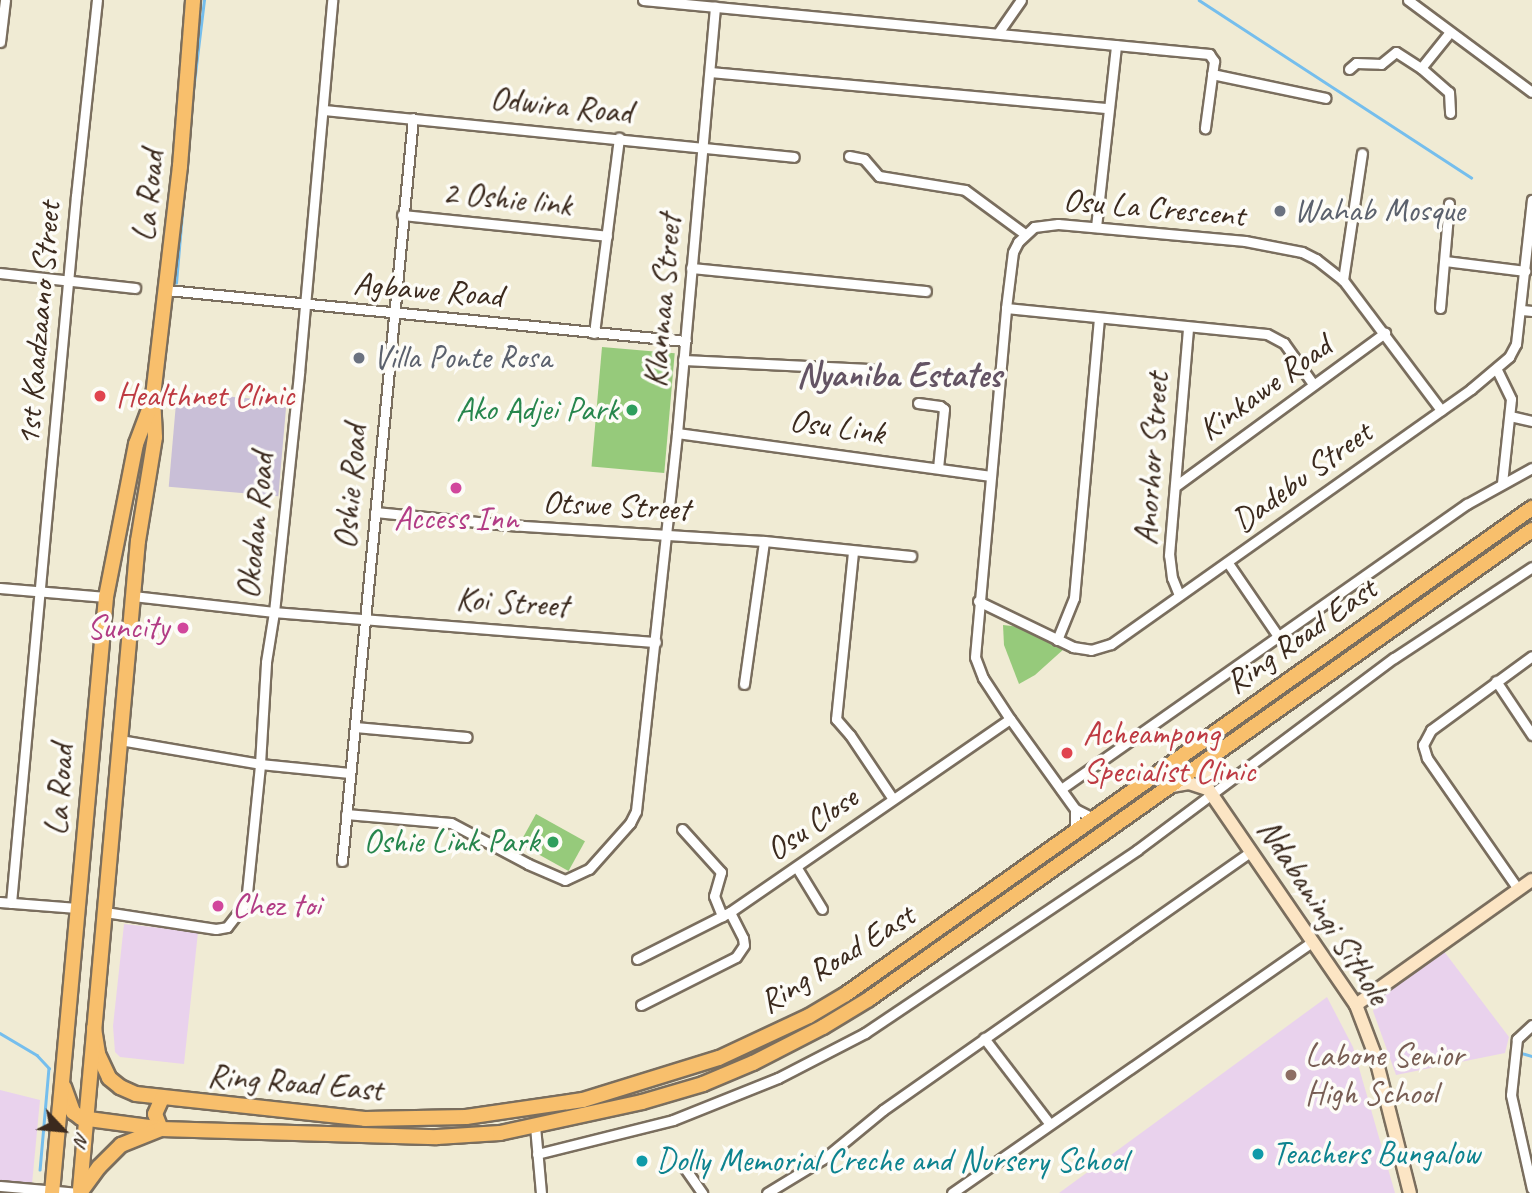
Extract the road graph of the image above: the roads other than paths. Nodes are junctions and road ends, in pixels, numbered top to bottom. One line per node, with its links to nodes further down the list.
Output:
1 (5, 0): 11 (street)
2 (97, 0): 41 (street, 1st Kaadzaano Street)
3 (193, 0): 43 (main road, La Road)
4 (332, 0): 20 (street, Okodan Road)
5 (643, 0): 8 (street)
6 (1021, 0): 10 (street)
7 (1408, 0): 9 (street)
8 (715, 7): 10 (street); 15 (street, Klannaa Street)
9 (1450, 32): 13 (street); 17 (street)
10 (998, 33): 12 (street)
11 (0, 42)
12 (1116, 45): 16 (street); 19 (street)
13 (1421, 68): 14 (street); 21 (street)
14 (1349, 69)
15 (710, 72): 19 (street); 25 (street, Klannaa Street)
16 (1212, 74): 18 (street); 23 (street)
17 (1532, 92)
18 (1326, 97)
19 (1108, 108): 33 (street)
20 (324, 110): 22 (street, Odwira Road); 45 (street, Okodan Road)
21 (1450, 113)
22 (413, 117): 24 (street, Odwira Road); 32 (street, Oshie Road)
23 (1205, 128)
24 (619, 138): 25 (street, Odwira Road); 35 (street)
25 (704, 146): 28 (street, Odwira Road); 37 (street, Klannaa Street)
26 (1362, 153): 40 (street)
27 (849, 156): 34 (street)
28 (794, 157)
29 (1532, 200): 31 (street, Dadebu Street)
30 (1449, 203): 36 (street)
31 (1531, 207): 38 (street, Dadebu Street)
32 (402, 215): 35 (street, 2 Oshie link); 49 (street, Oshie Road)
33 (1097, 227): 34 (street, Osu La Crescent); 40 (street, Osu La Crescent)
34 (1025, 234): 47 (street, Osu La Crescent)
35 (607, 236): 52 (street)
36 (1446, 261): 38 (street); 46 (street)
37 (691, 268): 44 (street); 54 (street, Klannaa Street)
38 (1525, 271): 48 (street, Dadebu Street)
39 (0, 272): 41 (street)
40 (1343, 280): 53 (street, Osu La Crescent)
41 (70, 281): 42 (street); 82 (street, 1st Kaadzaano Street)
42 (135, 288)
43 (167, 290): 45 (street, Agbawe Road); 59 (main road, La Road)
44 (926, 291)
45 (303, 305): 49 (street, Agbawe Road); 87 (street, Okodan Road)
46 (1440, 308)
47 (1006, 309): 50 (street); 67 (street, Osu La Crescent)
48 (1527, 310): 57 (street, Dadebu Street)
49 (392, 313): 52 (street, Agbawe Road); 71 (street, Oshie Road)
50 (1099, 318): 51 (street); 90 (street)
51 (1188, 327): 58 (street); 69 (street, Anorhor Street)
52 (594, 333): 54 (street, Agbawe Road)
53 (1385, 333): 58 (street, Kinkawe Road); 61 (street, Osu La Crescent)
54 (685, 341): 55 (street, Klannaa Street)
55 (683, 360): 56 (street); 64 (street, Klannaa Street)
56 (870, 369)
57 (1497, 370): 61 (street, Dadebu Street); 62 (street)
58 (1313, 384): 69 (street, Kinkawe Road)
59 (153, 396): 74 (main road, La Road); 75 (main road, La Road)
60 (918, 403): 65 (street)
61 (1441, 410): 79 (street, Dadebu Street)
62 (1510, 416): 63 (street); 68 (street)
63 (1532, 421)
64 (677, 433): 65 (street, Osu Link); 73 (street, Klannaa Street)
65 (939, 468): 67 (street, Osu Link)
66 (1532, 468): 68 (street)
67 (989, 476): 86 (street, Osu La Crescent)
68 (1502, 483): 89 (street)
69 (1177, 485): 83 (street, Anorhor Street)
70 (1532, 508): 109 (main road, Ring Road East)
71 (375, 512): 73 (street, Otswe Street); 88 (street, Oshie Road)
72 (1532, 530): 100 (main road, Ring Road East)
73 (666, 535): 76 (street, Otswe Street); 91 (street, Klannaa Street)
74 (117, 538): 75 (main road); 85 (main road, La Road)
75 (138, 541): 84 (main road, La Road)
76 (764, 541): 77 (street, Otswe Street); 94 (street)
77 (853, 552): 78 (street, Otswe Street); 106 (street)
78 (911, 556)
79 (1228, 563): 83 (street, Dadebu Street); 89 (street)
80 (1532, 567): 105 (street)
81 (0, 588): 82 (street)
82 (41, 593): 85 (street); 120 (street, 1st Kaadzaano Street)
83 (1179, 595): 90 (street, Dadebu Street)
84 (133, 596): 87 (street, Koi Street); 99 (main road, La Road)
85 (106, 597): 112 (main road, La Road)
86 (978, 601): 90 (street, Dadebu Street); 95 (street, Osu La Crescent)
87 (274, 612): 88 (street, Koi Street); 101 (street, Okodan Road)
88 (365, 620): 91 (street, Koi Street); 96 (street, Oshie Road)
89 (1278, 636): 104 (street)
90 (1057, 640)
91 (656, 642): 108 (street, Klannaa Street)
92 (1532, 656): 93 (street)
93 (1496, 681): 97 (street); 118 (street)
94 (744, 684)
95 (1010, 719): 104 (street, Osu La Crescent); 106 (street, Osu Close)
96 (355, 727): 98 (street); 102 (street, Oshie Road)
97 (1532, 735)
98 (467, 737)
99 (120, 740): 101 (street); 113 (main road, La Road)
100 (1206, 762): 103 (main road, Ring Road East); 105 (street, Ndabaningi Sithole)
101 (260, 764): 102 (street); 123 (street, Okodan Road)
102 (350, 773): 108 (street, Oshie Road)
103 (1172, 786): 105 (street); 134 (main road, Ring Road East)
104 (1061, 789): 107 (street, Osu La Crescent)
105 (1210, 793): 114 (street, Ndabaningi Sithole); 140 (street)
106 (893, 799): 116 (street, Osu Close)
107 (1075, 809): 109 (street, Osu La Crescent); 111 (street)
108 (346, 814): 115 (street, Oshie Road)
109 (1093, 818): 111 (main road, Ring Road East)
110 (682, 829): 124 (street)
111 (1075, 830): 132 (main road, Ring Road East)
112 (84, 842): 113 (main road); 121 (main road, La Road)
113 (111, 844): 123 (main road, La Road)
114 (1250, 852): 125 (street, Ndabaningi Sithole); 131 (street)
115 (342, 861)
116 (797, 868): 122 (street); 124 (street, Osu Close)
117 (1532, 880): 118 (street)
118 (1518, 889): 128 (street)
119 (0, 902): 120 (street)
120 (11, 903): 121 (street)
121 (77, 908): 133 (main road, La Road)
122 (822, 909)
123 (105, 912): 130 (main road, La Road)
124 (726, 914): 126 (street, Osu Close); 127 (street)
125 (1313, 941): 128 (street, Ndabaningi Sithole); 137 (street)
126 (637, 959)
127 (641, 1004)
128 (1356, 1005): 150 (street, Ndabaningi Sithole)
129 (1532, 1025): 143 (street)
130 (94, 1028): 135 (main road, Ring Road East); 136 (main road, La Road)
131 (984, 1038): 137 (street); 148 (street)
132 (671, 1074): 134 (main road); 135 (main road, Ring Road East)
133 (62, 1079): 136 (main road); 144 (main road, La Road)
134 (678, 1091): 138 (main road, Ring Road East)
135 (162, 1098): 139 (main road)
136 (87, 1119): 139 (main road); 145 (main road, La Road)
137 (1049, 1124): 149 (street)
138 (535, 1126): 139 (main road, Ring Road East); 140 (street)
139 (161, 1129): 145 (main road, Ring Road East)
140 (537, 1154): 146 (street)
141 (684, 1167): 147 (street)
142 (0, 1186): 144 (street)
143 (1532, 1189)
144 (52, 1192): 145 (street)
145 (80, 1193)
146 (541, 1193)
147 (702, 1193)
148 (767, 1193)
149 (952, 1193)
150 (1410, 1193)

